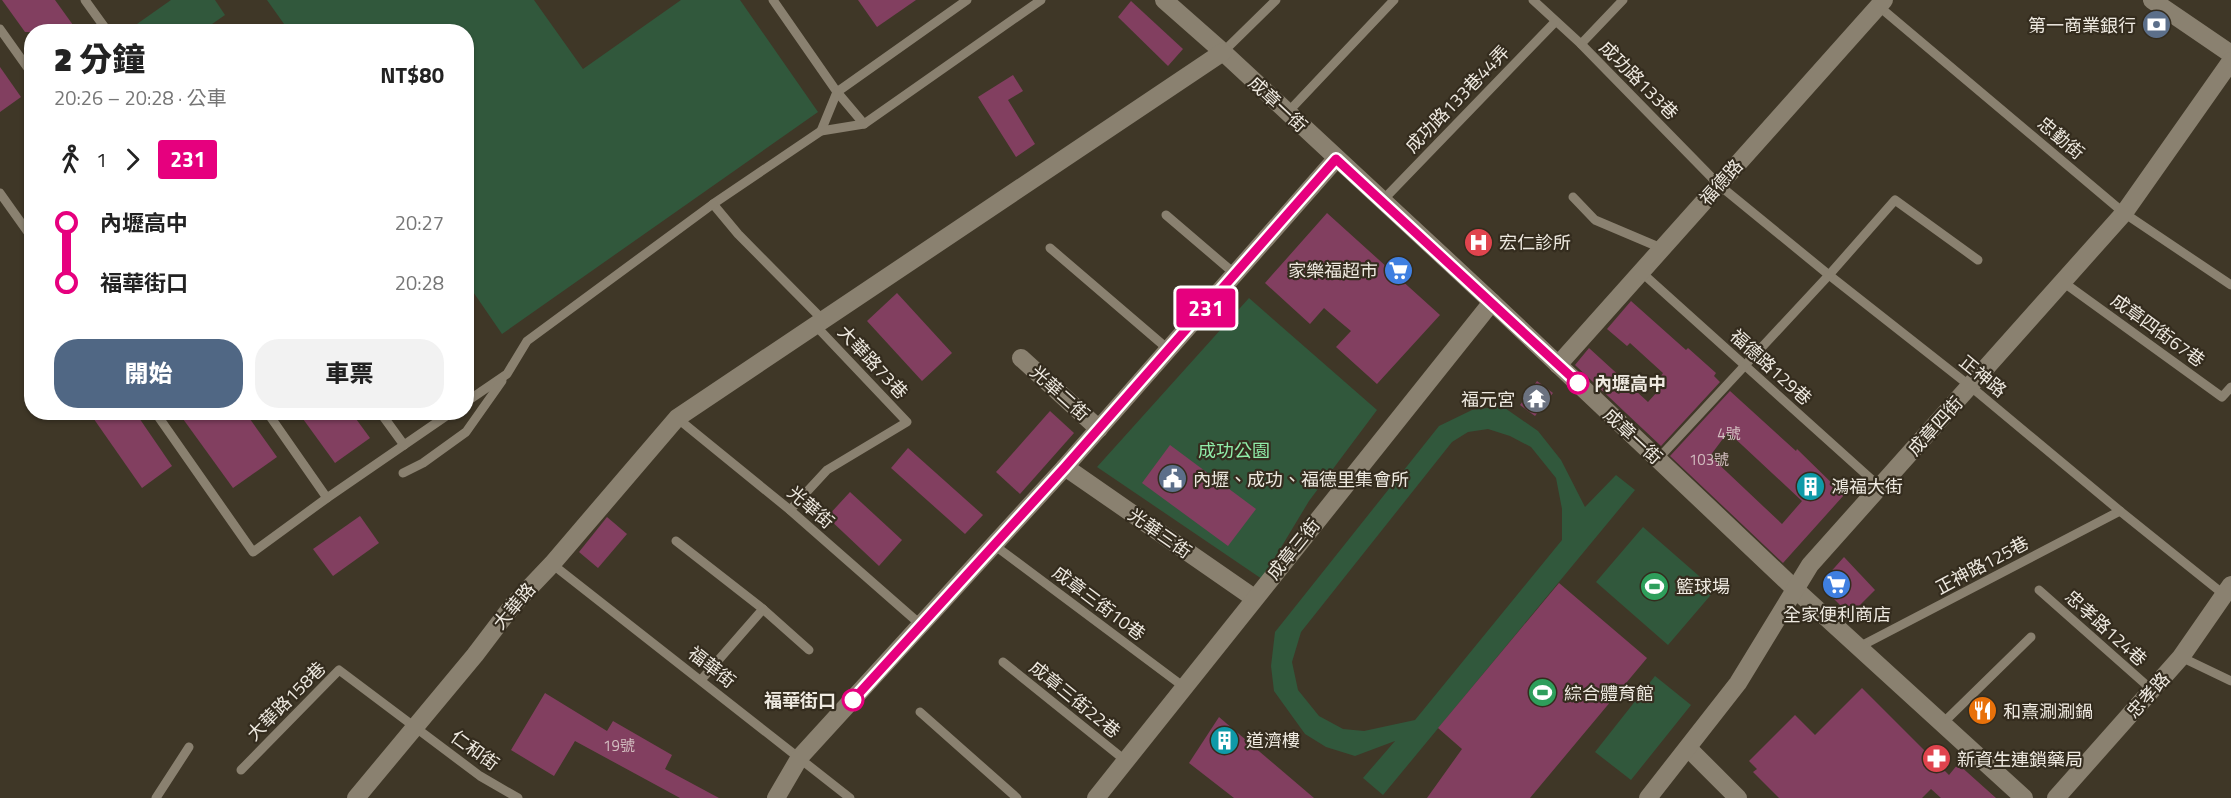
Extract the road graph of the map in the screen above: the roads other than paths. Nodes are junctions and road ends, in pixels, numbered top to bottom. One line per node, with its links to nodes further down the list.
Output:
1 (86, 0): 13 (lane)
2 (773, 0): 20 (lane)
3 (967, 0): 20 (lane)
4 (1041, 0): 22 (lane)
5 (1164, 0): 16 (street, 成章一街)
6 (1276, 0): 16 (lane)
7 (1394, 0): 21 (lane)
8 (1533, 0): 12 (lane, 成功路133巷)
9 (1623, 0): 15 (lane)
10 (2152, 0): 17 (street)
11 (1878, 2): 25 (street, 福德路); 30 (lane, 忠勤街)
12 (1555, 22): 15 (lane, 成功路133巷); 28 (lane, 成功路133巷44弄)
13 (102, 24)
14 (0, 28): 19 (lane)
15 (1581, 44): 25 (lane, 成功路133巷)
16 (1223, 52): 21 (street, 成章一街); 42 (street, 大華路)
17 (2231, 54)
18 (2231, 61): 30 (street, 成章四街)
19 (24, 62)
20 (837, 92): 22 (lane); 23 (lane)
21 (1288, 112): 24 (street, 成章一街)
22 (864, 124): 23 (lane)
23 (821, 131): 29 (lane)
24 (1336, 159): 28 (street, 成章一街); 37 (street)
25 (1719, 184): 33 (street, 福德路); 38 (lane, 正神路)
26 (0, 193): 32 (lane)
27 (1573, 197): 33 (lane)
28 (1383, 200): 41 (street, 成章一街)
29 (713, 204): 42 (lane, 大華路73巷); 47 (lane)
30 (2124, 213): 39 (street, 成章四街); 40 (lane, 忠勤街)
31 (1166, 215): 37 (lane)
32 (24, 227)
33 (1661, 248): 36 (street, 福德路)
34 (1050, 249): 43 (lane)
35 (1978, 260): 38 (lane)
36 (1640, 272): 45 (street, 福德路); 46 (lane, 福德路129巷)
37 (1235, 274): 43 (street)
38 (1830, 275): 46 (lane); 48 (lane, 正神路)
39 (2063, 282): 48 (street, 成章四街); 49 (lane, 成章四街67巷)
40 (2231, 285)
41 (1492, 302): 45 (street, 成章一街); 71 (street, 成章三街)
42 (819, 323): 51 (street, 大華路); 63 (lane, 大華路73巷)
43 (1168, 350): 56 (street)
44 (1021, 358): 56 (street, 光華二街)
45 (1558, 365): 58 (street, 成章一街)
46 (1746, 367): 58 (lane); 61 (lane, 福德路129巷)
47 (507, 374): 50 (lane); 60 (lane)
48 (1970, 386): 61 (street, 成章四街); 64 (lane, 正神路)
49 (2231, 387)
50 (474, 397)
51 (677, 418): 63 (lane, 光華街); 67 (street, 大華路)
52 (161, 420): 62 (lane)
53 (273, 420): 62 (lane)
54 (386, 420): 57 (lane)
55 (441, 420): 57 (lane)
56 (1099, 429): 59 (street)
57 (404, 446): 62 (lane)
58 (1658, 459): 68 (street, 成章一街)
59 (1065, 467): 66 (street); 71 (street, 光華三街)
60 (403, 473)
61 (1880, 487): 68 (street, 成章四街)
62 (327, 498)
63 (790, 510): 73 (lane, 光華街)
64 (2120, 511): 70 (lane, 正神路); 75 (lane, 正神路125巷)
65 (676, 541): 72 (lane)
66 (994, 545): 73 (street); 81 (lane, 成章三街10巷)
67 (552, 564): 79 (lane, 福華街); 85 (street, 大華路)
68 (1796, 590): 75 (street, 成章一街); 87 (street, 成章四街)
69 (2038, 590): 82 (lane, 忠孝路124巷)
70 (2229, 593): 77 (street, 忠孝路)
71 (1254, 598): 81 (street, 成章三街)
72 (763, 609): 76 (lane); 79 (lane)
73 (921, 625): 88 (street)
74 (2031, 637): 84 (lane)
75 (1859, 647): 84 (street, 成章一街)
76 (809, 650)
77 (2181, 657): 80 (lane); 82 (street, 忠孝路)
78 (1003, 662): 89 (lane, 成章三街22巷)
79 (701, 680): 88 (lane, 福華街)
80 (2231, 681)
81 (1184, 687): 89 (street, 成章三街)
82 (2152, 690): 101 (street, 忠孝路)
83 (920, 712): 96 (lane)
84 (1942, 724): 100 (street, 成章一街)
85 (415, 726): 90 (lane, 大華路158巷); 92 (street, 大華路); 93 (lane, 仁和街)
86 (189, 747): 91 (lane)
87 (1688, 748): 98 (street, 成章四街); 99 (street)
88 (800, 758): 94 (street); 95 (lane, 福華街)
89 (1126, 761): 97 (street, 成章三街)
90 (241, 770)
91 (156, 798)
92 (356, 798)
93 (518, 798)
94 (776, 798)
95 (850, 798)
96 (1017, 798)
97 (1096, 798)
98 (1648, 798)
99 (1738, 798)
100 (2024, 798)
101 (2056, 798)

